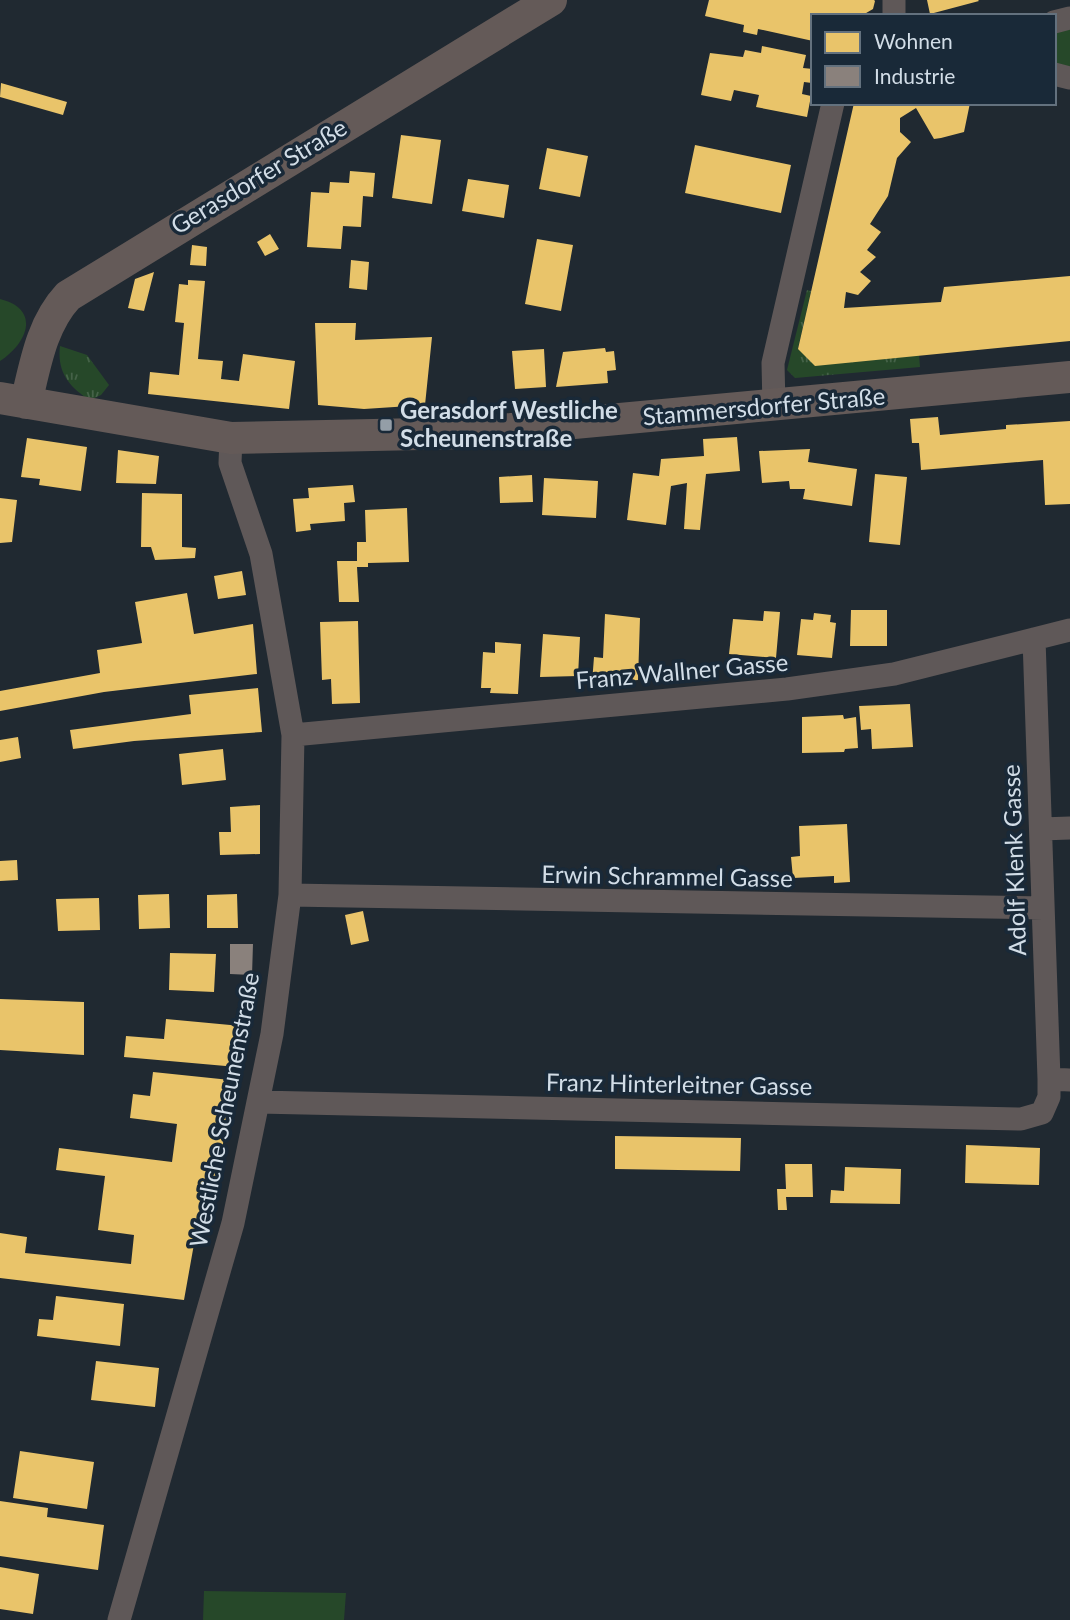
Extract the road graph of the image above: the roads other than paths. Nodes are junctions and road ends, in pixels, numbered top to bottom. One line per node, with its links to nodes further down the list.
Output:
1 (551, 0): 4 (main road, Gerasdorfer Straße)
2 (834, 105): 5 (street)
3 (1070, 377): 5 (main road, Stammersdorfer Straße)
4 (13, 401): 6 (main road, Stammersdorfer Straße)
5 (774, 407): 6 (main road, Stammersdorfer Straße)
6 (231, 438): 9 (street, Westliche Scheunenstraße)
7 (1070, 630): 8 (street, Franz Wallner Gasse)
8 (1034, 639): 9 (street, Franz Wallner Gasse); 11 (street, Adolf Klenk Gasse)
9 (293, 735): 12 (street, Westliche Scheunenstraße)
10 (1070, 828): 11 (street)
11 (1041, 829): 13 (street, Adolf Klenk Gasse)
12 (290, 895): 13 (street, Erwin Schrammel Gasse); 15 (street, Westliche Scheunenstraße)
13 (1043, 908): 14 (street, Adolf Klenk Gasse)
14 (1059, 1079): 15 (street, Franz Hinterleitner Gasse)
15 (258, 1102): 16 (street, Westliche Scheunenstraße)
16 (119, 1620)

